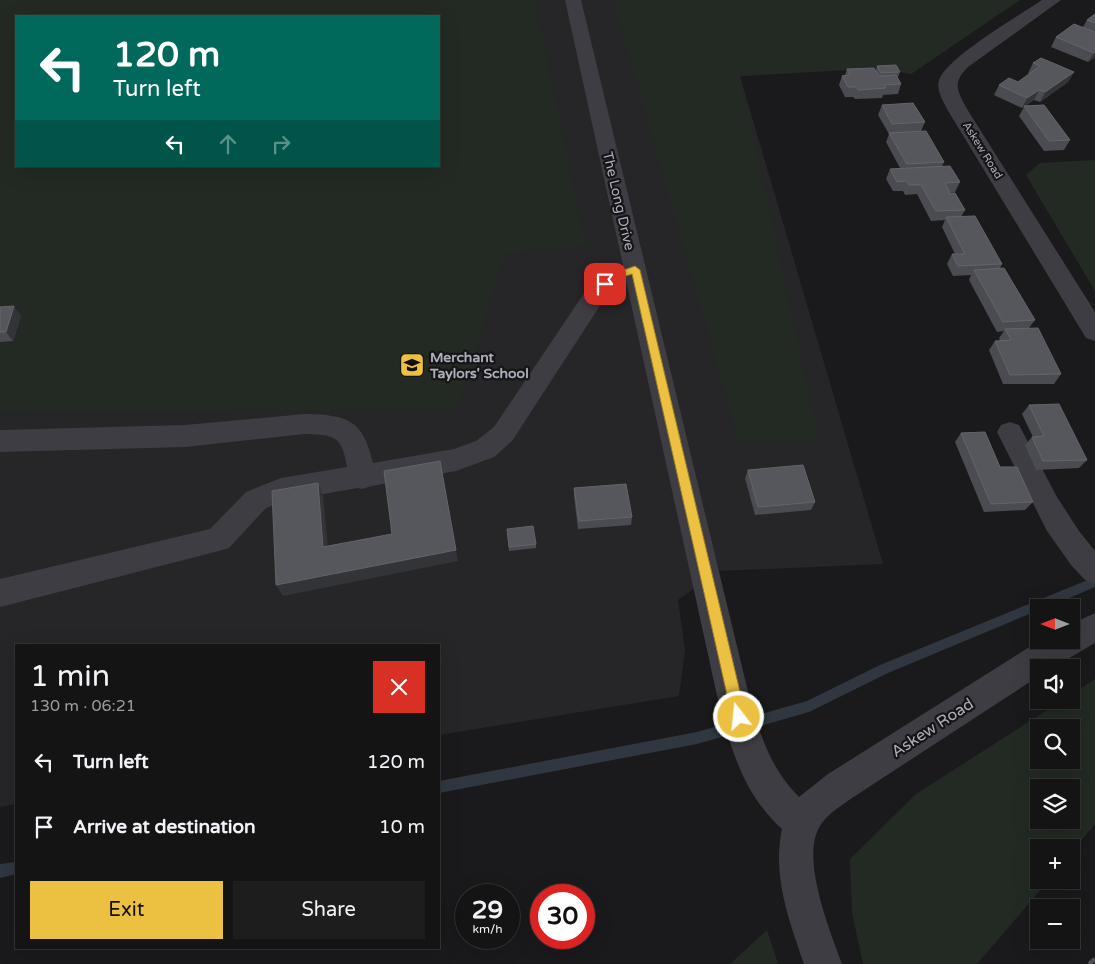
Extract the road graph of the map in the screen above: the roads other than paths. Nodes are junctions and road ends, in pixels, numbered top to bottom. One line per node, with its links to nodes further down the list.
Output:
1 (573, 0): 3 (street, The Long Drive)
2 (1052, 0): 4 (street, Askew Road)
3 (635, 270): 7 (street); 13 (street, The Long Drive)
4 (1095, 332)
5 (1010, 432): 8 (street)
6 (0, 441): 7 (street)
7 (362, 478): 9 (street)
8 (1095, 572)
9 (0, 593)
10 (1095, 627): 11 (street, Askew Road)
11 (1080, 635)
12 (1054, 649): 13 (street, Askew Road)
13 (802, 824): 14 (street)
14 (823, 964)

